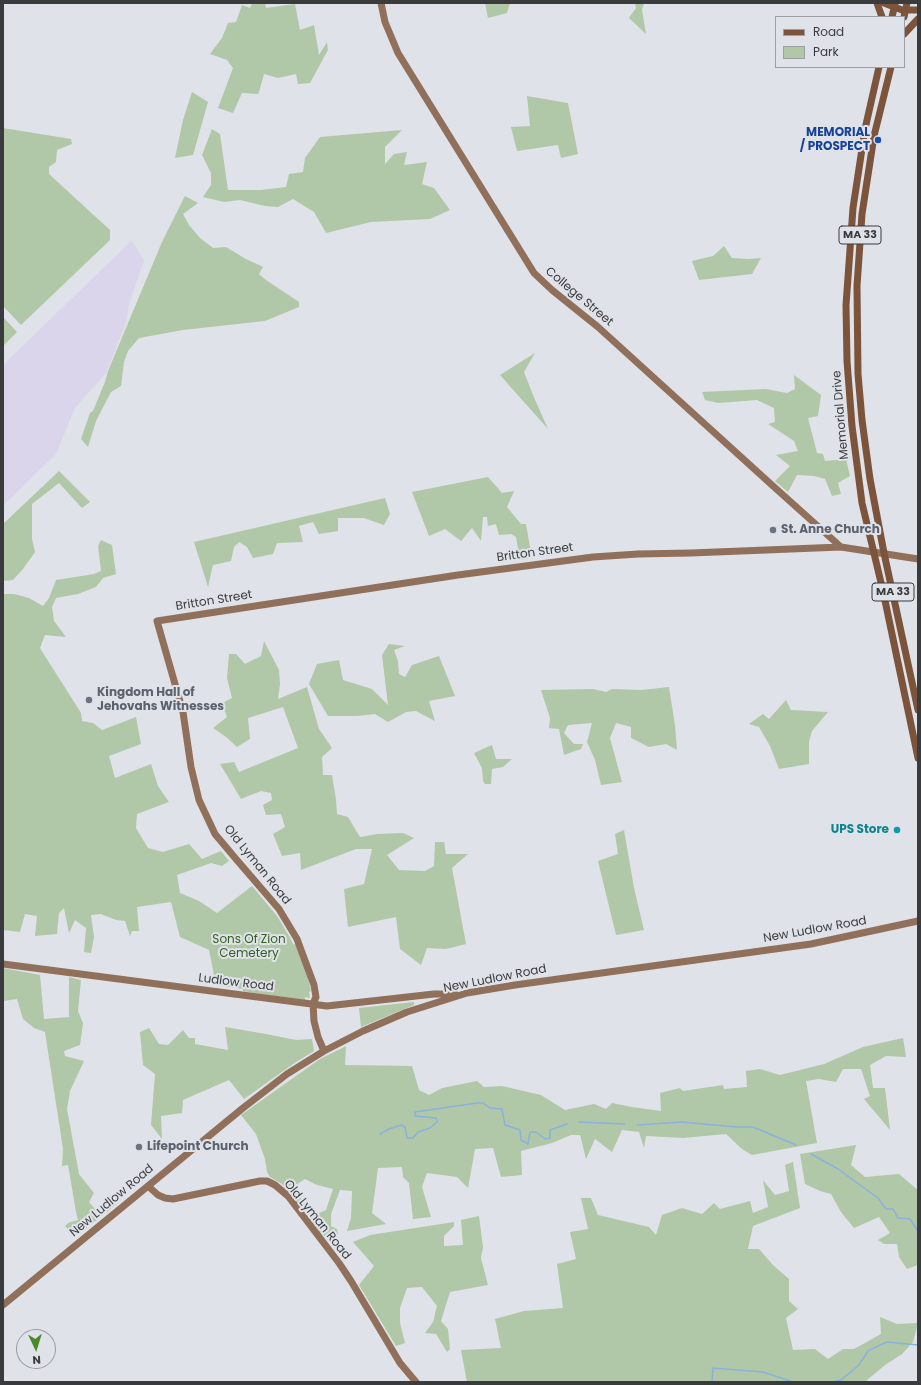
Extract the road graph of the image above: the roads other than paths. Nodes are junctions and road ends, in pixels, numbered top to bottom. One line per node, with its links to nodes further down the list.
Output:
1 (381, 3): 13 (street, College Street)
2 (877, 3): 7 (main road)
3 (884, 3): 4 (main road)
4 (895, 5): 5 (main road); 8 (main road)
5 (906, 10): 6 (main road)
6 (918, 10)
7 (882, 16)
8 (892, 16)
9 (918, 20): 10 (main road)
10 (905, 33)
11 (879, 68): 14 (main road, Memorial Drive / MA 33)
12 (891, 68): 15 (main road, Memorial Drive / MA 33)
13 (841, 547): 14 (street, Britton Street); 17 (street, Britton Street)
14 (874, 552): 15 (street, Britton Street); 19 (main road, Memorial Drive / MA 33)
15 (884, 553): 16 (street, Britton Street); 18 (main road, Memorial Drive / MA 33)
16 (918, 559)
17 (157, 621): 23 (street, Old Lyman Road)
18 (918, 710)
19 (918, 758)
20 (918, 921): 22 (street, New Ludlow Road)
21 (3, 964): 23 (street, Ludlow Road)
22 (467, 993): 23 (street, Ludlow Road); 24 (street, New Ludlow Road)
23 (313, 1004): 24 (street, Old Lyman Road)
24 (324, 1051): 25 (street, New Ludlow Road)
25 (148, 1186): 26 (street, New Ludlow Road); 27 (street, Old Lyman Road)
26 (3, 1306)
27 (416, 1382)

